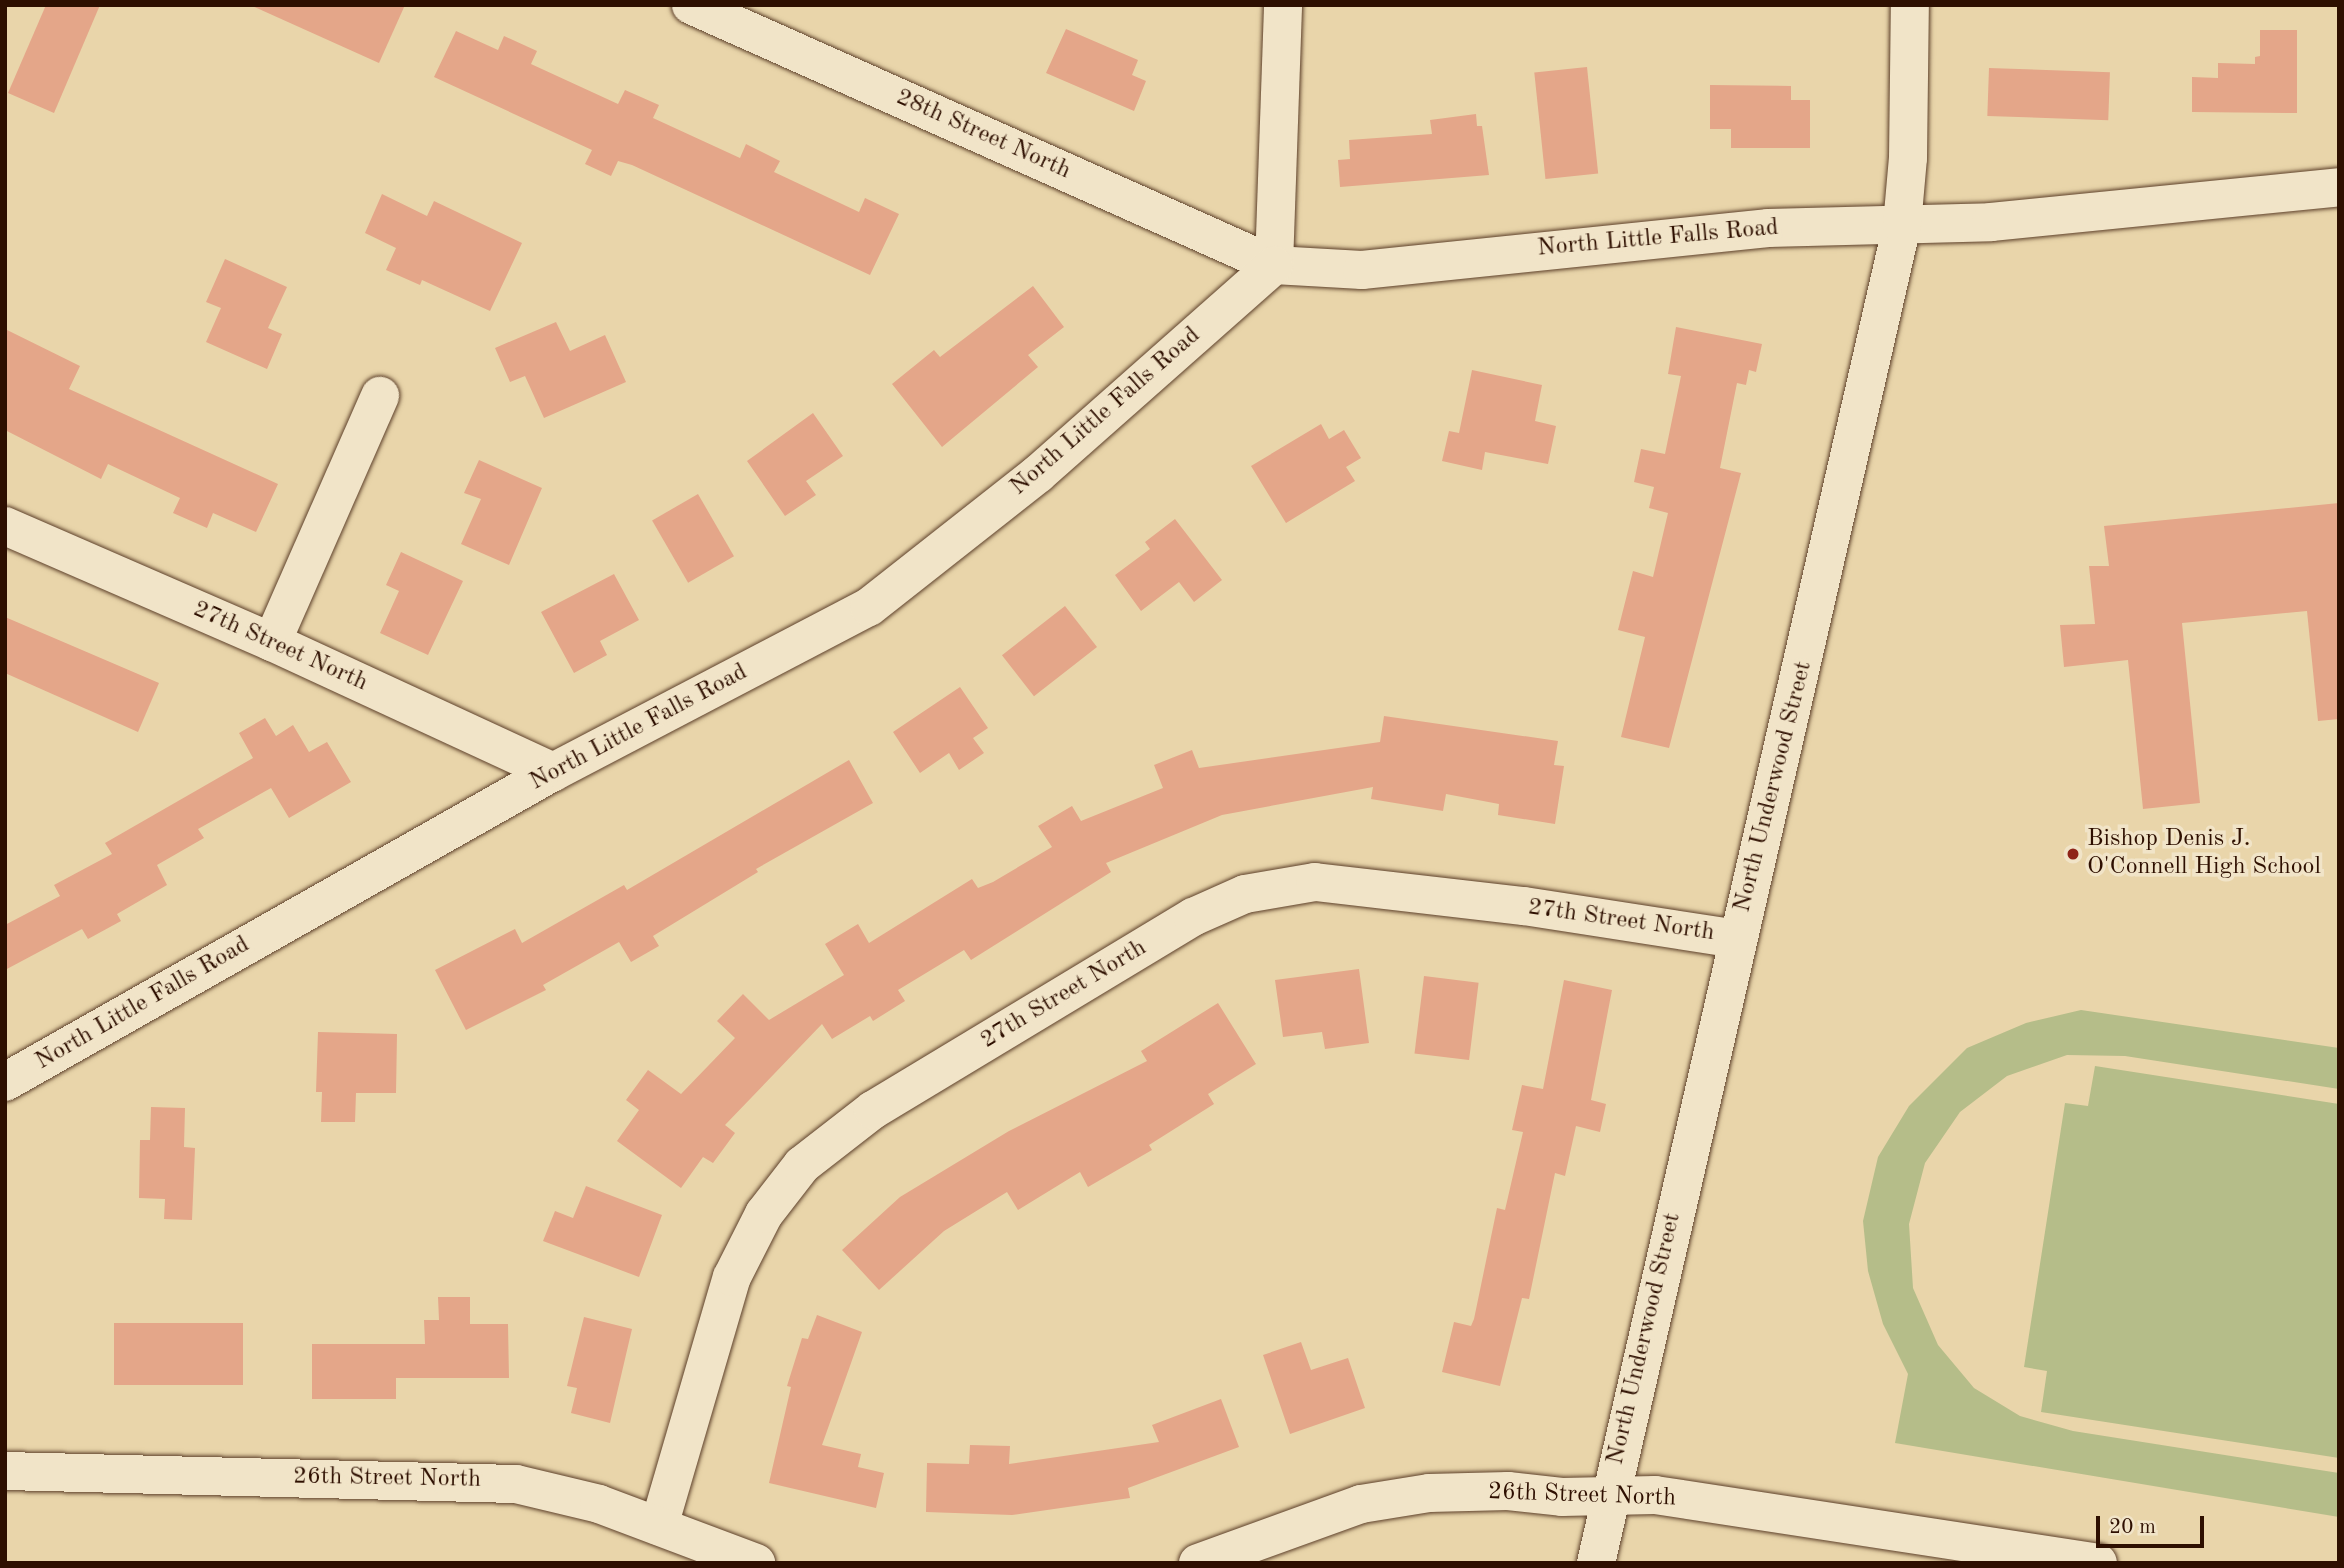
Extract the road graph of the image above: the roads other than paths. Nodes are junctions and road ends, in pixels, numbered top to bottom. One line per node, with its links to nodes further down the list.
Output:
1 (691, 5): 6 (street, 28th Street North)
2 (1283, 5): 6 (street)
3 (1910, 5): 5 (street, North Underwood Street)
4 (2339, 187): 5 (street, North Little Falls Road)
5 (1902, 225): 6 (street, North Little Falls Road); 11 (street, North Underwood Street)
6 (1274, 265): 10 (street, North Little Falls Road)
7 (380, 396): 9 (street)
8 (5, 526): 9 (street, 27th Street North)
9 (272, 642): 10 (street, 27th Street North)
10 (552, 772): 12 (street, North Little Falls Road)
11 (1737, 939): 14 (street, North Underwood Street); 15 (street, 27th Street North)
12 (5, 1082)
13 (5, 1471): 15 (street, 26th Street North)
14 (1609, 1496): 17 (street, 26th Street North); 18 (street, North Underwood Street); 19 (street, 26th Street North)
15 (659, 1526): 16 (street, 26th Street North)
16 (755, 1563)
17 (1198, 1563)
18 (1596, 1563)
19 (2098, 1563)

